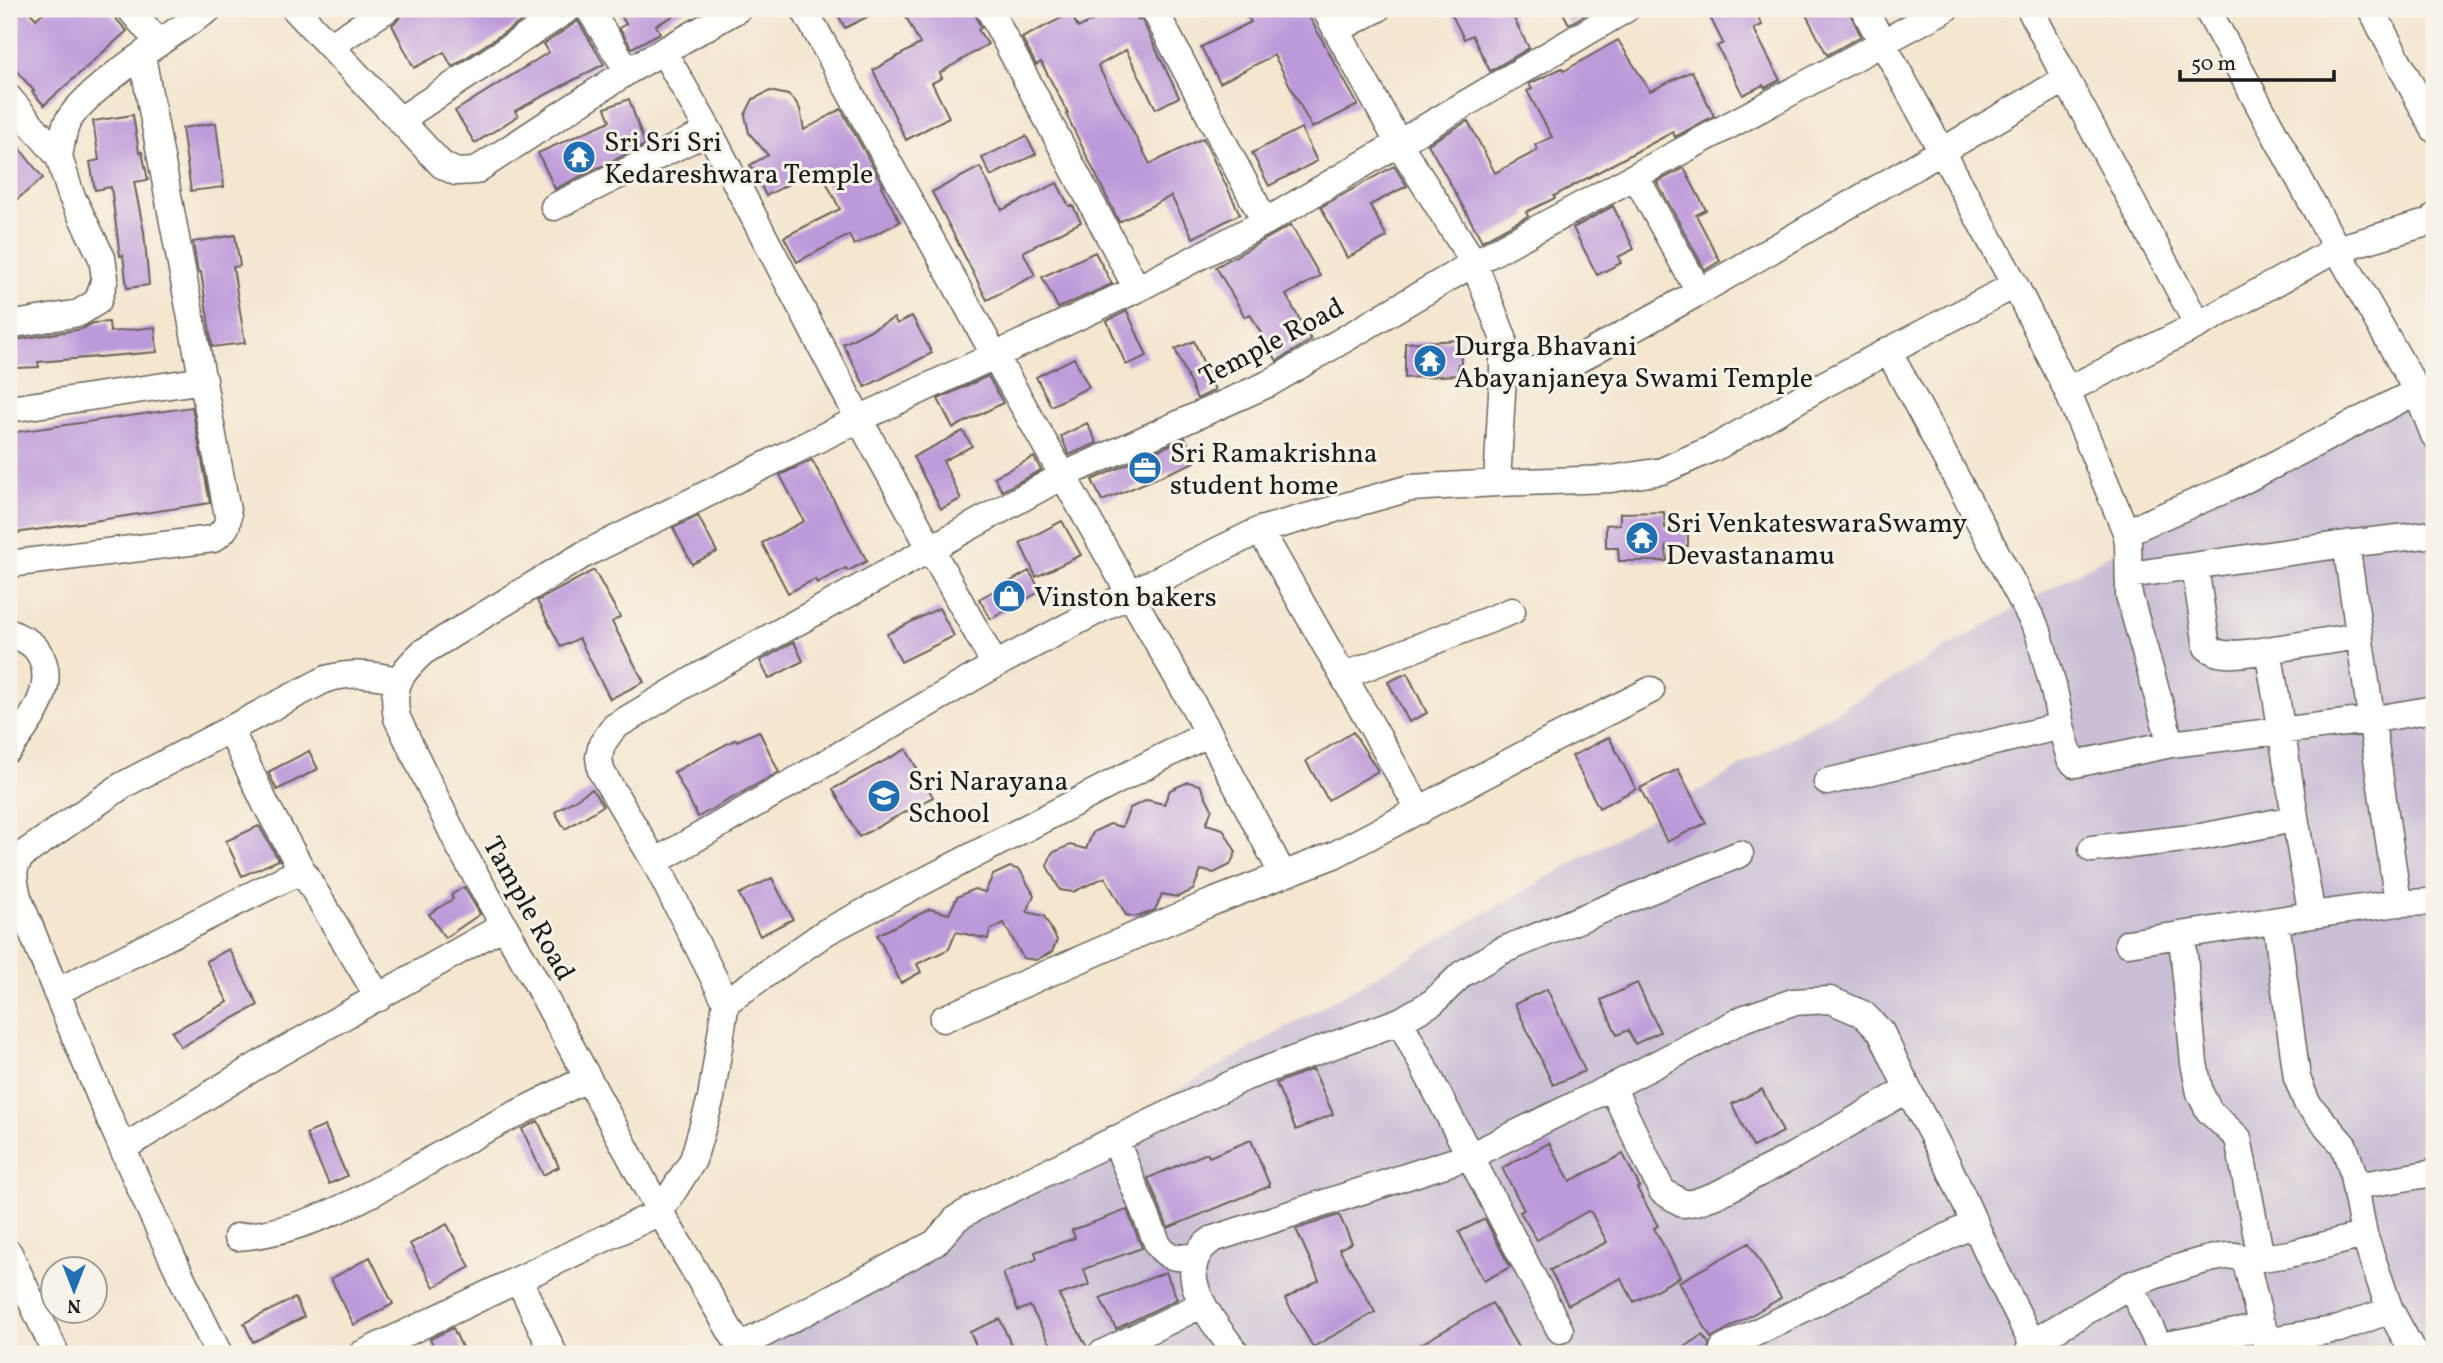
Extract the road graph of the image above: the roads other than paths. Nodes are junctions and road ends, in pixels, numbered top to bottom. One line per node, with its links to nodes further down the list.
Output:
1 (130, 9): 21 (street)
2 (209, 9): 21 (street)
3 (295, 9): 20 (street)
4 (387, 9): 20 (street)
5 (568, 9): 26 (street)
6 (589, 9): 23 (street)
7 (738, 9): 22 (street)
8 (804, 9): 44 (street)
9 (989, 9): 39 (street)
10 (1154, 9): 35 (street)
11 (1377, 9): 18 (street)
12 (1626, 9): 29 (street)
13 (1864, 9): 19 (street)
14 (1945, 9): 19 (street, Temple Road)
15 (2030, 9): 24 (street)
16 (2207, 9): 36 (street)
17 (2371, 9): 27 (street)
18 (1331, 19): 29 (street)
19 (1884, 42): 30 (street); 32 (street, Temple Road)
20 (330, 46): 26 (street)
21 (151, 50): 31 (street); 46 (street)
22 (663, 51): 23 (street); 28 (street)
23 (628, 71): 26 (street)
24 (2066, 79): 30 (street); 42 (street)
25 (9, 98): 31 (street)
26 (400, 120)
27 (2434, 129)
28 (709, 131): 33 (street); 50 (street)
29 (1398, 142): 35 (street); 37 (street)
30 (1943, 152): 38 (street); 40 (street)
31 (59, 157): 41 (street)
32 (1636, 177): 37 (street, Temple Road); 40 (street)
33 (554, 207)
34 (2434, 217): 36 (street)
35 (1265, 222): 39 (street)
36 (2337, 249): 42 (street); 48 (street)
37 (1474, 264): 45 (street); 52 (street, Temple Road)
38 (2015, 285): 43 (street); 47 (street)
39 (1138, 289): 44 (street)
40 (1699, 292): 45 (street)
41 (9, 325)
42 (2198, 325): 47 (street)
43 (1888, 350): 53 (street); 73 (street)
44 (995, 356): 50 (street); 52 (street)
45 (1503, 375): 53 (street)
46 (204, 380): 49 (street); 59 (street)
47 (2067, 390): 55 (street)
48 (2417, 391): 51 (street); 55 (street)
49 (9, 409)
50 (859, 419): 58 (street); 69 (street)
51 (2434, 436)
52 (1064, 475): 58 (street, Temple Road); 62 (street)
53 (1497, 483): 54 (street)
54 (1260, 530): 62 (street); 68 (street)
55 (2126, 532): 61 (street)
56 (2434, 534): 57 (street)
57 (2346, 544): 60 (street); 65 (street)
58 (930, 550): 67 (street); 84 (street, Temple Road)
59 (9, 564)
60 (2195, 567): 61 (street); 66 (street)
61 (2129, 575): 77 (street)
62 (1131, 593): 67 (street); 76 (street)
63 (1512, 611): 68 (street)
64 (9, 632): 78 (street)
65 (2359, 636): 66 (street); 72 (street)
66 (2268, 650): 75 (street)
67 (995, 665): 84 (street)
68 (1343, 676): 80 (street)
69 (398, 680): 74 (street); 91 (street, Tample Road)
70 (1651, 690): 80 (street)
71 (2434, 709): 72 (street)
72 (2370, 720): 75 (street); 88 (street)
73 (2061, 726): 77 (street); 79 (street)
74 (230, 729): 85 (street); 94 (street)
75 (2283, 731): 77 (street); 81 (street)
76 (1209, 733): 86 (street); 96 (street)
77 (2171, 744)
78 (9, 749)
79 (1826, 782)
80 (1420, 811): 86 (street)
81 (2294, 819): 82 (street); 89 (street)
82 (2092, 849)
83 (1740, 853): 98 (street)
84 (655, 862): 96 (street, Temple Road)
85 (302, 870): 94 (street); 95 (street)
86 (1283, 875): 97 (street)
87 (2434, 902): 88 (street)
88 (2398, 903): 89 (street)
89 (2312, 915): 90 (street)
90 (2276, 922): 92 (street); 106 (street)
91 (503, 926): 95 (street); 99 (street, Tample Road)
92 (2182, 935): 93 (street); 113 (street)
93 (2128, 943)
94 (56, 992): 103 (street)
95 (379, 998): 103 (street)
96 (726, 1002): 107 (street)
97 (943, 1019)
98 (1400, 1021): 102 (street); 104 (street)
99 (588, 1078): 107 (street, Tample Road); 110 (street)
100 (1612, 1087): 101 (street); 101 (street); 104 (street)
101 (1908, 1089): 108 (street)
102 (1115, 1139): 112 (street); 122 (street)
103 (122, 1148): 125 (street)
104 (1469, 1156): 112 (street); 118 (street)
105 (2434, 1173): 106 (street)
106 (2355, 1186): 109 (street)
107 (660, 1212): 114 (street); 122 (street, Tample Road)
108 (1975, 1223): 120 (street); 121 (street)
109 (2364, 1235): 113 (street); 117 (street)
110 (237, 1237)
111 (9, 1252): 124 (street)
112 (1195, 1257): 116 (street)
113 (2253, 1259): 115 (street); 119 (street)
114 (519, 1280): 126 (street); 127 (street)
115 (2130, 1285): 121 (street); 123 (street)
116 (1201, 1305): 128 (street); 129 (street)
117 (2390, 1310): 119 (street); 130 (street)
118 (1560, 1330)
119 (2266, 1341): 123 (street)
120 (1723, 1349)
121 (2030, 1349)
122 (741, 1350)
123 (2161, 1350)
124 (56, 1354)
125 (219, 1354)
126 (362, 1354)
127 (554, 1354)
128 (1101, 1354)
129 (1237, 1354)
130 (2414, 1354)

